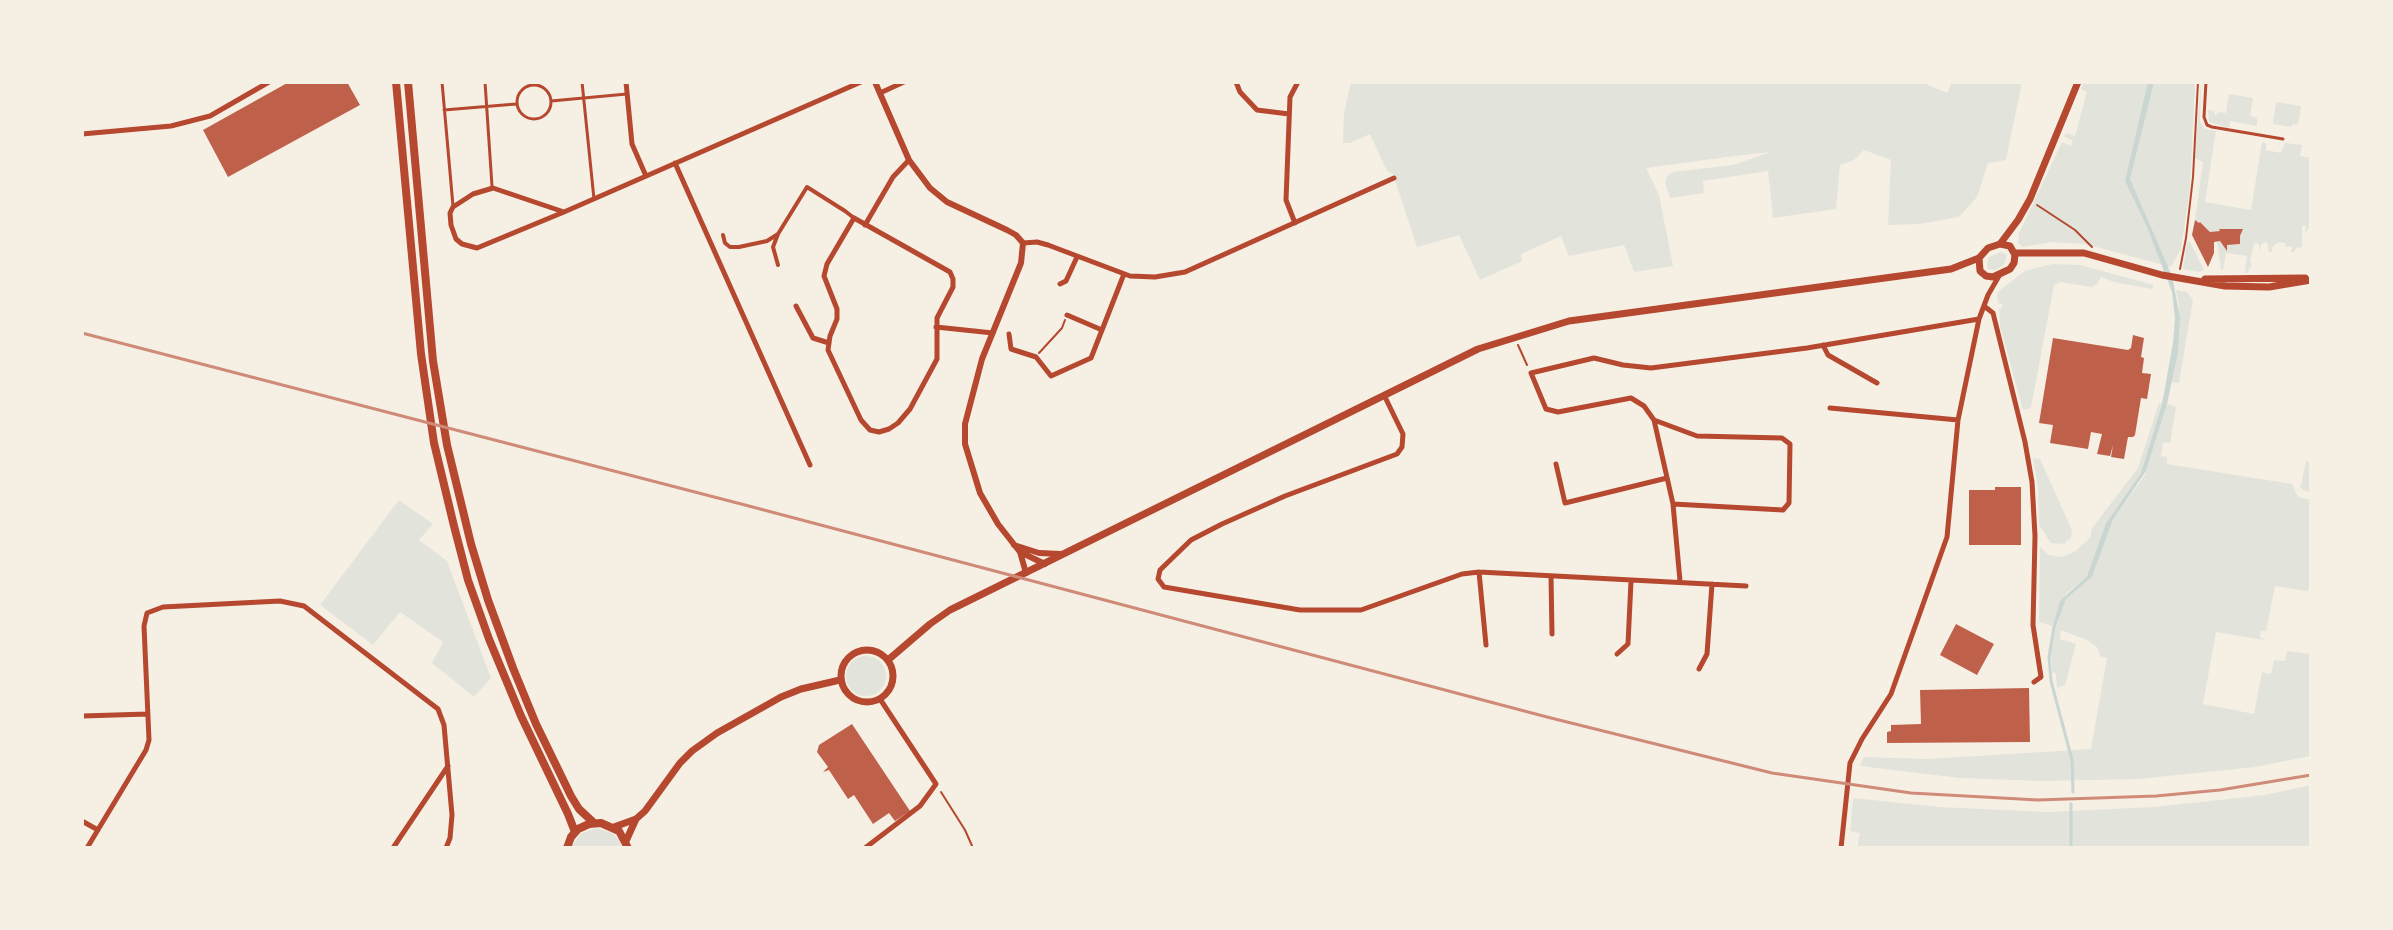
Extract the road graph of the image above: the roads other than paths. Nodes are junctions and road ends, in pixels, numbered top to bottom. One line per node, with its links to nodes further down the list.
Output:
1 (269, 82): 23 (street)
2 (396, 82): 98 (main road)
3 (408, 82): 95 (main road)
4 (442, 82): 21 (lane)
5 (485, 82): 20 (lane)
6 (582, 82): 17 (lane)
7 (626, 82): 16 (street)
8 (861, 82): 26 (street)
9 (875, 82): 15 (street)
10 (904, 82): 15 (street)
11 (1236, 82): 22 (street)
12 (1298, 82): 22 (street)
13 (2078, 82): 34 (main road)
14 (2206, 82): 24 (lane)
15 (880, 93): 25 (street)
16 (627, 94): 17 (lane); 27 (street)
17 (584, 98): 18 (lane); 30 (lane)
18 (551, 101): 19 (lane); 19 (lane)
19 (517, 104): 20 (lane)
20 (487, 106): 21 (lane); 29 (lane)
21 (444, 110): 31 (lane)
22 (1289, 114): 35 (street)
23 (82, 134)
24 (2283, 139)
25 (909, 160): 36 (street); 39 (street)
26 (675, 163): 27 (street); 68 (street)
27 (646, 176): 30 (street)
28 (1394, 178): 35 (street)
29 (493, 188): 31 (street); 32 (street)
30 (594, 199): 32 (street)
31 (453, 207): 32 (street)
32 (564, 212)
33 (854, 218): 36 (street); 37 (street); 60 (street)
34 (2018, 220): 40 (main road); 41 (main road)
35 (1295, 223): 47 (street)
36 (865, 225): 56 (street)
37 (778, 234): 38 (street); 44 (street)
38 (723, 235)
39 (1023, 243): 42 (street); 58 (street)
40 (2000, 244): 41 (main road); 43 (main road)
41 (2014, 254): 48 (main road); 49 (main road)
42 (1077, 257): 47 (street); 50 (street)
43 (1979, 258): 45 (main road); 46 (main road)
44 (778, 265)
45 (1951, 269): 46 (main road); 63 (main road)
46 (1983, 273): 48 (main road); 51 (street)
47 (1124, 274): 57 (street)
48 (1999, 276): 51 (street)
49 (2311, 279)
50 (1060, 284)
51 (1988, 295): 53 (street)
52 (796, 306): 60 (street)
53 (1984, 306): 55 (street); 88 (street)
54 (1067, 315): 57 (street)
55 (1979, 319): 61 (street); 66 (street)
56 (936, 327): 58 (street); 60 (street)
57 (1102, 330): 59 (street)
58 (993, 333): 71 (street)
59 (1009, 334)
60 (829, 343)
61 (1823, 345): 62 (street); 65 (street)
62 (1877, 383)
63 (1384, 395): 73 (main road); 75 (street)
64 (1830, 408): 66 (street)
65 (1654, 420): 69 (street); 70 (street)
66 (1958, 420): 105 (street)
67 (1556, 464): 69 (street)
68 (810, 465)
69 (1667, 478): 70 (street)
70 (1673, 504): 79 (street)
71 (1014, 545): 72 (street); 73 (street)
72 (1020, 552): 74 (street); 76 (street)
73 (1064, 554): 74 (main road)
74 (1045, 564): 76 (main road)
75 (1479, 572): 77 (street); 83 (street)
76 (1026, 573): 85 (main road)
77 (1551, 576): 78 (street); 82 (street)
78 (1631, 581): 79 (street); 84 (street)
79 (1680, 581): 80 (street)
80 (1712, 584): 81 (street); 86 (street)
81 (1746, 586)
82 (1552, 634)
83 (1486, 645)
84 (1617, 654)
85 (888, 660): 87 (main road); 89 (main road)
86 (1699, 669)
87 (840, 680): 89 (main road); 93 (main road)
88 (2034, 682)
89 (880, 699): 104 (street)
90 (148, 714): 91 (street); 92 (street); 97 (street)
91 (82, 716)
92 (448, 766): 101 (street); 102 (street)
93 (636, 819): 96 (main road); 99 (main road)
94 (82, 821): 97 (street)
95 (594, 823): 96 (main road); 98 (main road)
96 (614, 827): 99 (main road)
97 (98, 830): 100 (street)
98 (575, 832): 103 (main road)
99 (627, 845)
100 (87, 848)
101 (393, 848)
102 (446, 848)
103 (567, 848)
104 (865, 848)
105 (1841, 848)

